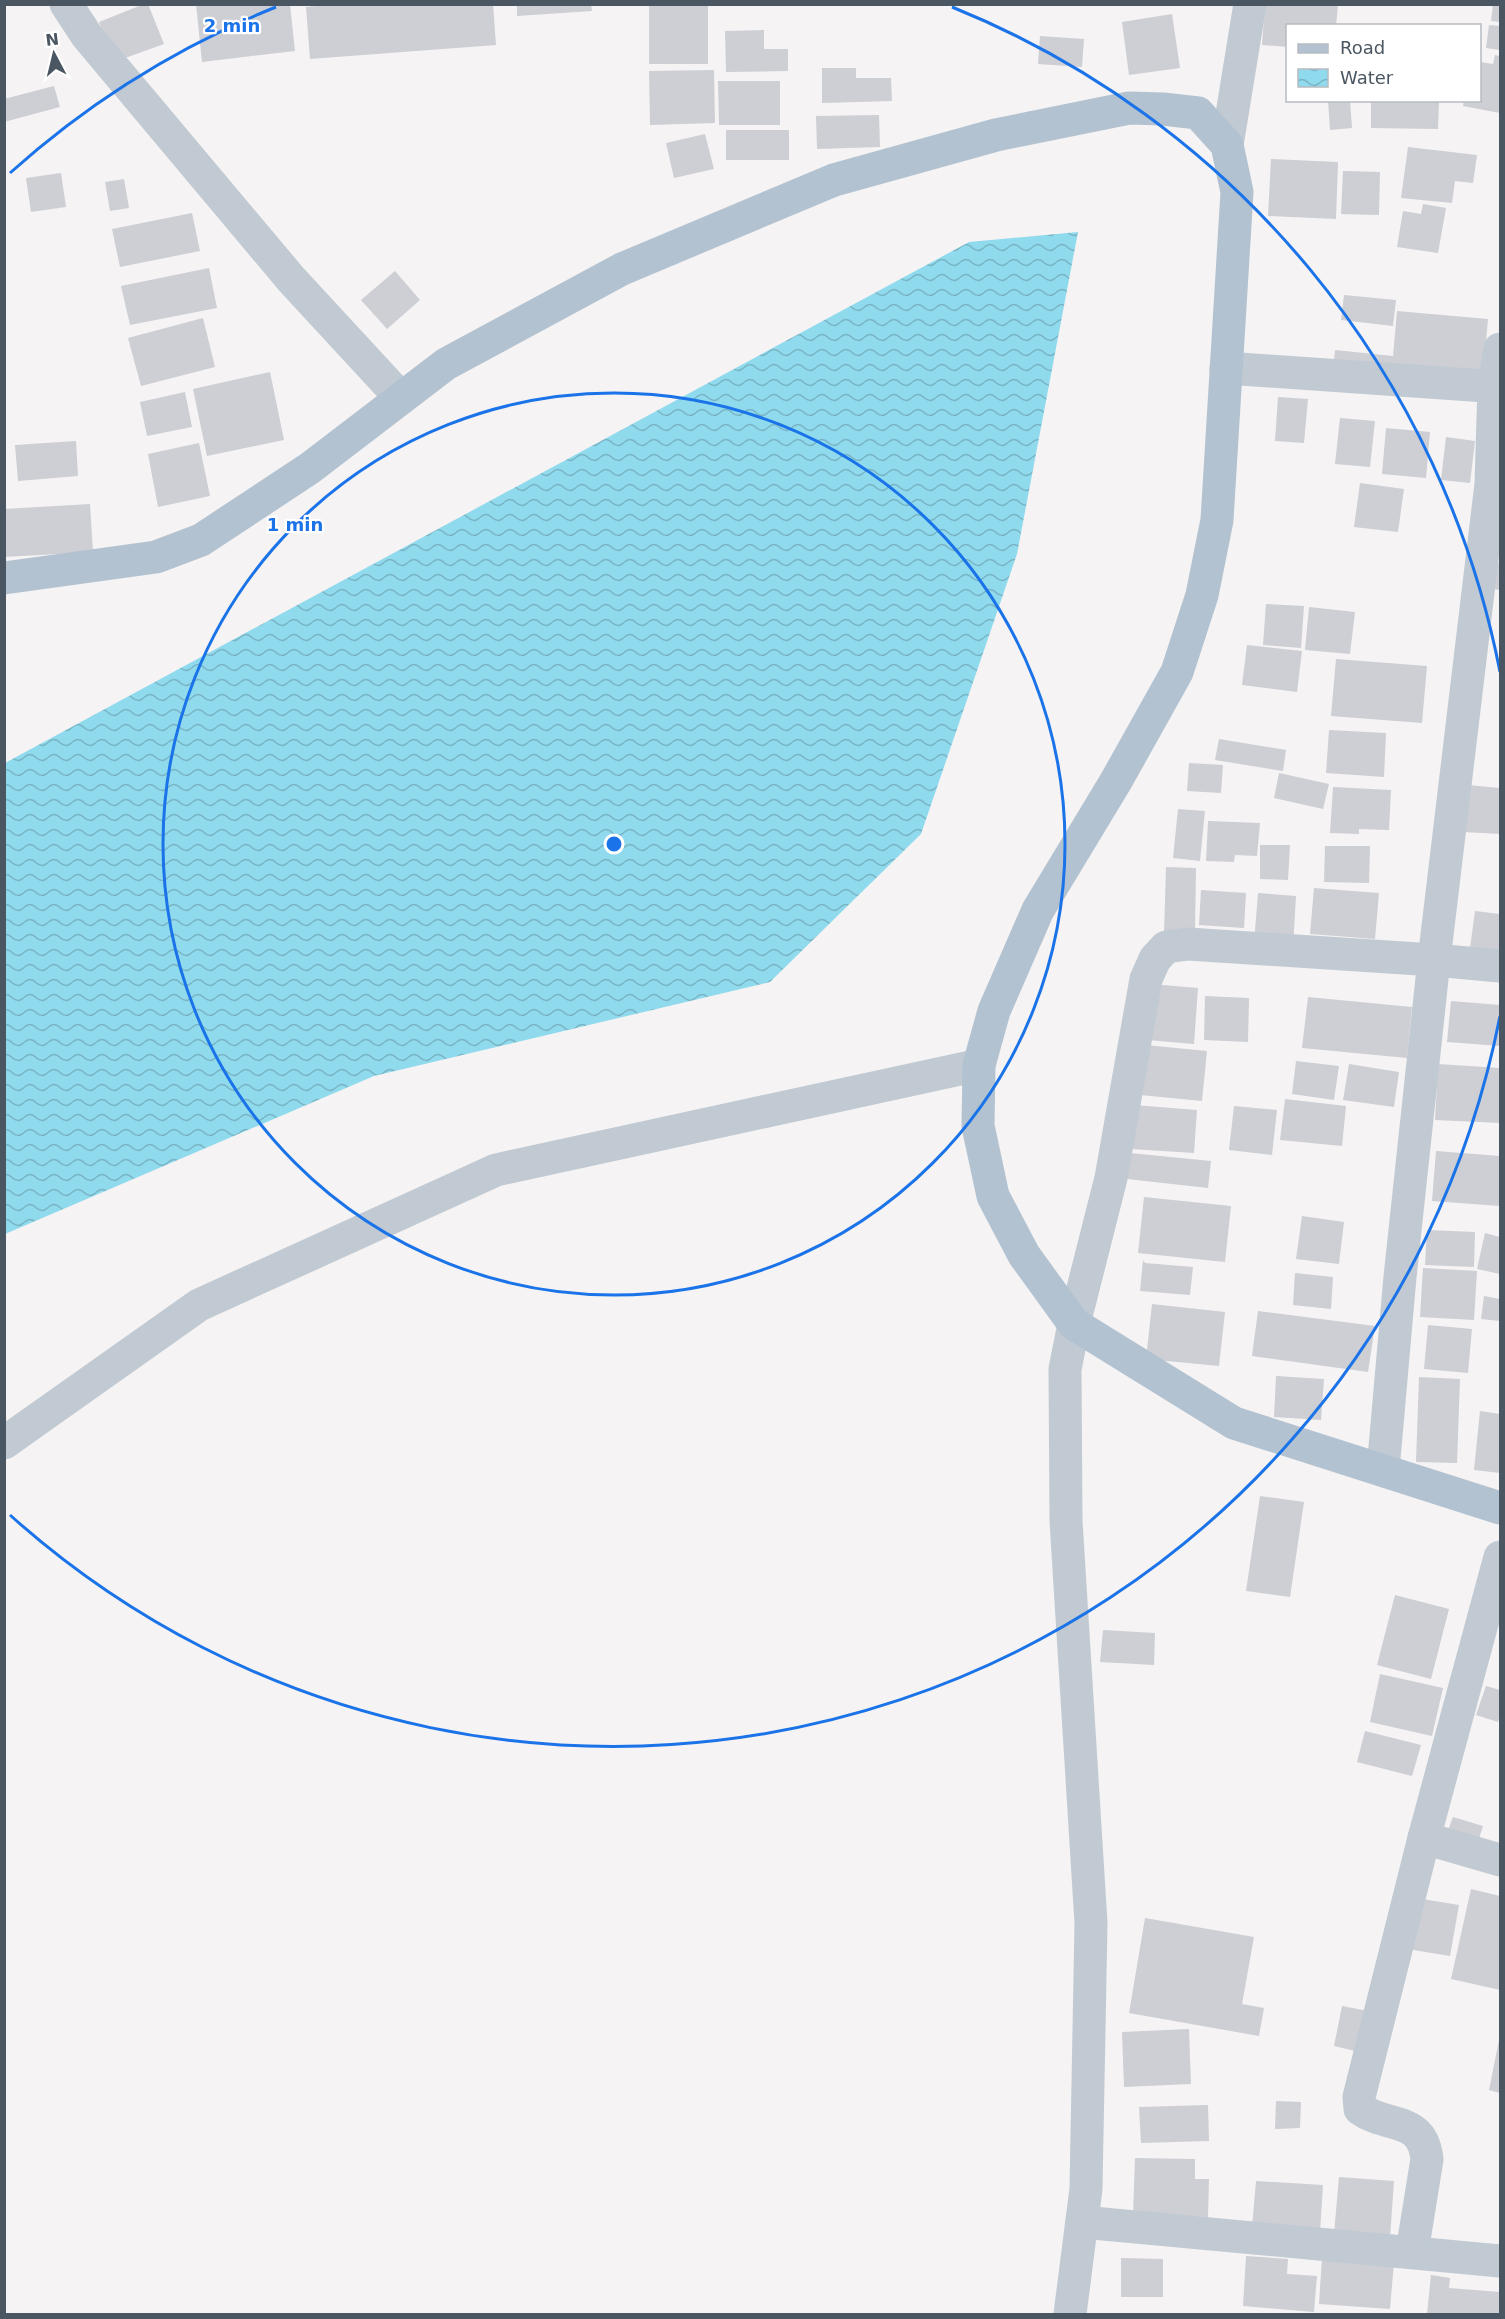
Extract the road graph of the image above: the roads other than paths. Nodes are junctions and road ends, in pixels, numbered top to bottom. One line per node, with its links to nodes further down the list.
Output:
1 (66, 4): 7 (street)
2 (1250, 4): 3 (street)
3 (1227, 145): 5 (main road); 7 (main road)
4 (1500, 348): 6 (street)
5 (1226, 368): 6 (street); 11 (main road)
6 (1497, 387): 9 (street)
7 (401, 398): 8 (main road)
8 (4, 578)
9 (1434, 960): 10 (street); 12 (street); 14 (street)
10 (1500, 966)
11 (979, 1065): 12 (main road); 13 (street)
12 (1074, 1324): 14 (main road); 19 (street)
13 (4, 1443)
14 (1383, 1470): 15 (main road)
15 (1500, 1508)
16 (1500, 1557): 17 (street)
17 (1424, 1838): 18 (street); 20 (street)
18 (1500, 1860)
19 (1083, 2222): 20 (street); 22 (street)
20 (1412, 2252): 21 (street)
21 (1500, 2261)
22 (1070, 2314)

